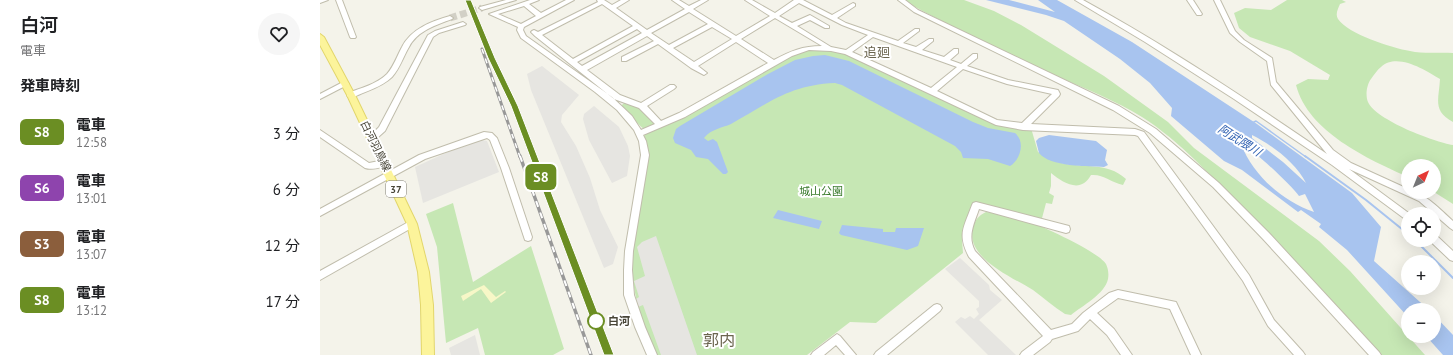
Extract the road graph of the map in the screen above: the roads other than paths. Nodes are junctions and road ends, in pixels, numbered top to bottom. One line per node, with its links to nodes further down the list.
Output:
1 (325, 0): 16 (street)
2 (339, 0): 37 (street)
3 (513, 0): 19 (street)
4 (536, 0): 17 (street)
5 (571, 0): 23 (street)
6 (626, 0): 20 (street)
7 (675, 0): 21 (street)
8 (705, 0): 21 (street)
9 (748, 0): 24 (street)
10 (799, 0): 24 (street); 26 (street)
11 (901, 0): 94 (street)
12 (1078, 0): 73 (street)
13 (1190, 0): 22 (street)
14 (1217, 0): 76 (street)
15 (601, 1): 20 (street); 46 (street)
16 (320, 2)
17 (525, 4): 23 (street); 29 (street)
18 (854, 5): 26 (street)
19 (482, 8)
20 (611, 8): 30 (street)
21 (689, 9): 28 (street); 34 (street)
22 (1198, 14)
23 (540, 16): 29 (street)
24 (774, 16): 31 (street); 38 (street)
25 (450, 18): 61 (street)
26 (832, 18): 35 (street)
27 (462, 24): 70 (street)
28 (712, 24): 38 (street); 42 (street)
29 (521, 26): 49 (street)
30 (637, 26): 34 (street); 52 (street)
31 (792, 26): 32 (street); 43 (street)
32 (826, 27)
33 (917, 30): 41 (street)
34 (647, 33): 40 (street); 56 (street)
35 (873, 34): 41 (street); 47 (street)
36 (320, 37): 58 (main road, 白河羽鳥線 / 37)
37 (353, 37)
38 (736, 39): 53 (street); 54 (street)
39 (931, 40): 44 (street)
40 (658, 41): 42 (street); 50 (street)
41 (898, 43): 44 (street)
42 (670, 48): 54 (street)
43 (831, 49): 47 (street); 53 (street)
44 (917, 50): 51 (street)
45 (956, 51): 51 (street)
46 (560, 52): 49 (street); 52 (street)
47 (847, 52): 60 (street)
48 (975, 56): 55 (street)
49 (551, 58): 64 (street)
50 (624, 60)
51 (945, 60): 55 (street)
52 (572, 62): 56 (street)
53 (773, 63): 66 (street)
54 (693, 66): 57 (street)
55 (961, 66): 60 (street); 67 (street)
56 (581, 70): 63 (street)
57 (704, 73)
58 (345, 84): 61 (main road, 白河羽鳥線 / 37); 62 (street)
59 (672, 87): 65 (street)
60 (931, 92): 67 (street)
61 (351, 95): 70 (main road, 白河羽鳥線 / 37)
62 (320, 97)
63 (624, 100): 64 (street); 65 (street)
64 (616, 105): 69 (street)
65 (642, 106): 66 (street)
66 (660, 124): 69 (street)
67 (1022, 127): 93 (street)
68 (320, 133): 71 (street)
69 (640, 133): 86 (street)
70 (372, 138): 71 (main road, 白河羽鳥線 / 37)
71 (384, 163): 72 (main road, 白河羽鳥線 / 37)
72 (390, 176): 74 (street); 75 (main road, 白河羽鳥線 / 37); 78 (street)
73 (1401, 212)
74 (320, 213)
75 (412, 224): 81 (street); 85 (main road, 白河羽鳥線 / 37)
76 (1453, 226)
77 (1066, 229): 84 (street)
78 (528, 237)
79 (1441, 246): 80 (street)
80 (1453, 257)
81 (320, 276)
82 (937, 308): 89 (street)
83 (1090, 313): 84 (street); 91 (street); 92 (street)
84 (1049, 334): 90 (street)
85 (428, 355)
86 (652, 355)
87 (816, 355): 88 (street)
88 (850, 355)
89 (879, 355)
90 (1025, 355)
91 (1127, 355)
92 (1196, 355)
93 (1300, 355)
94 (1376, 355)

